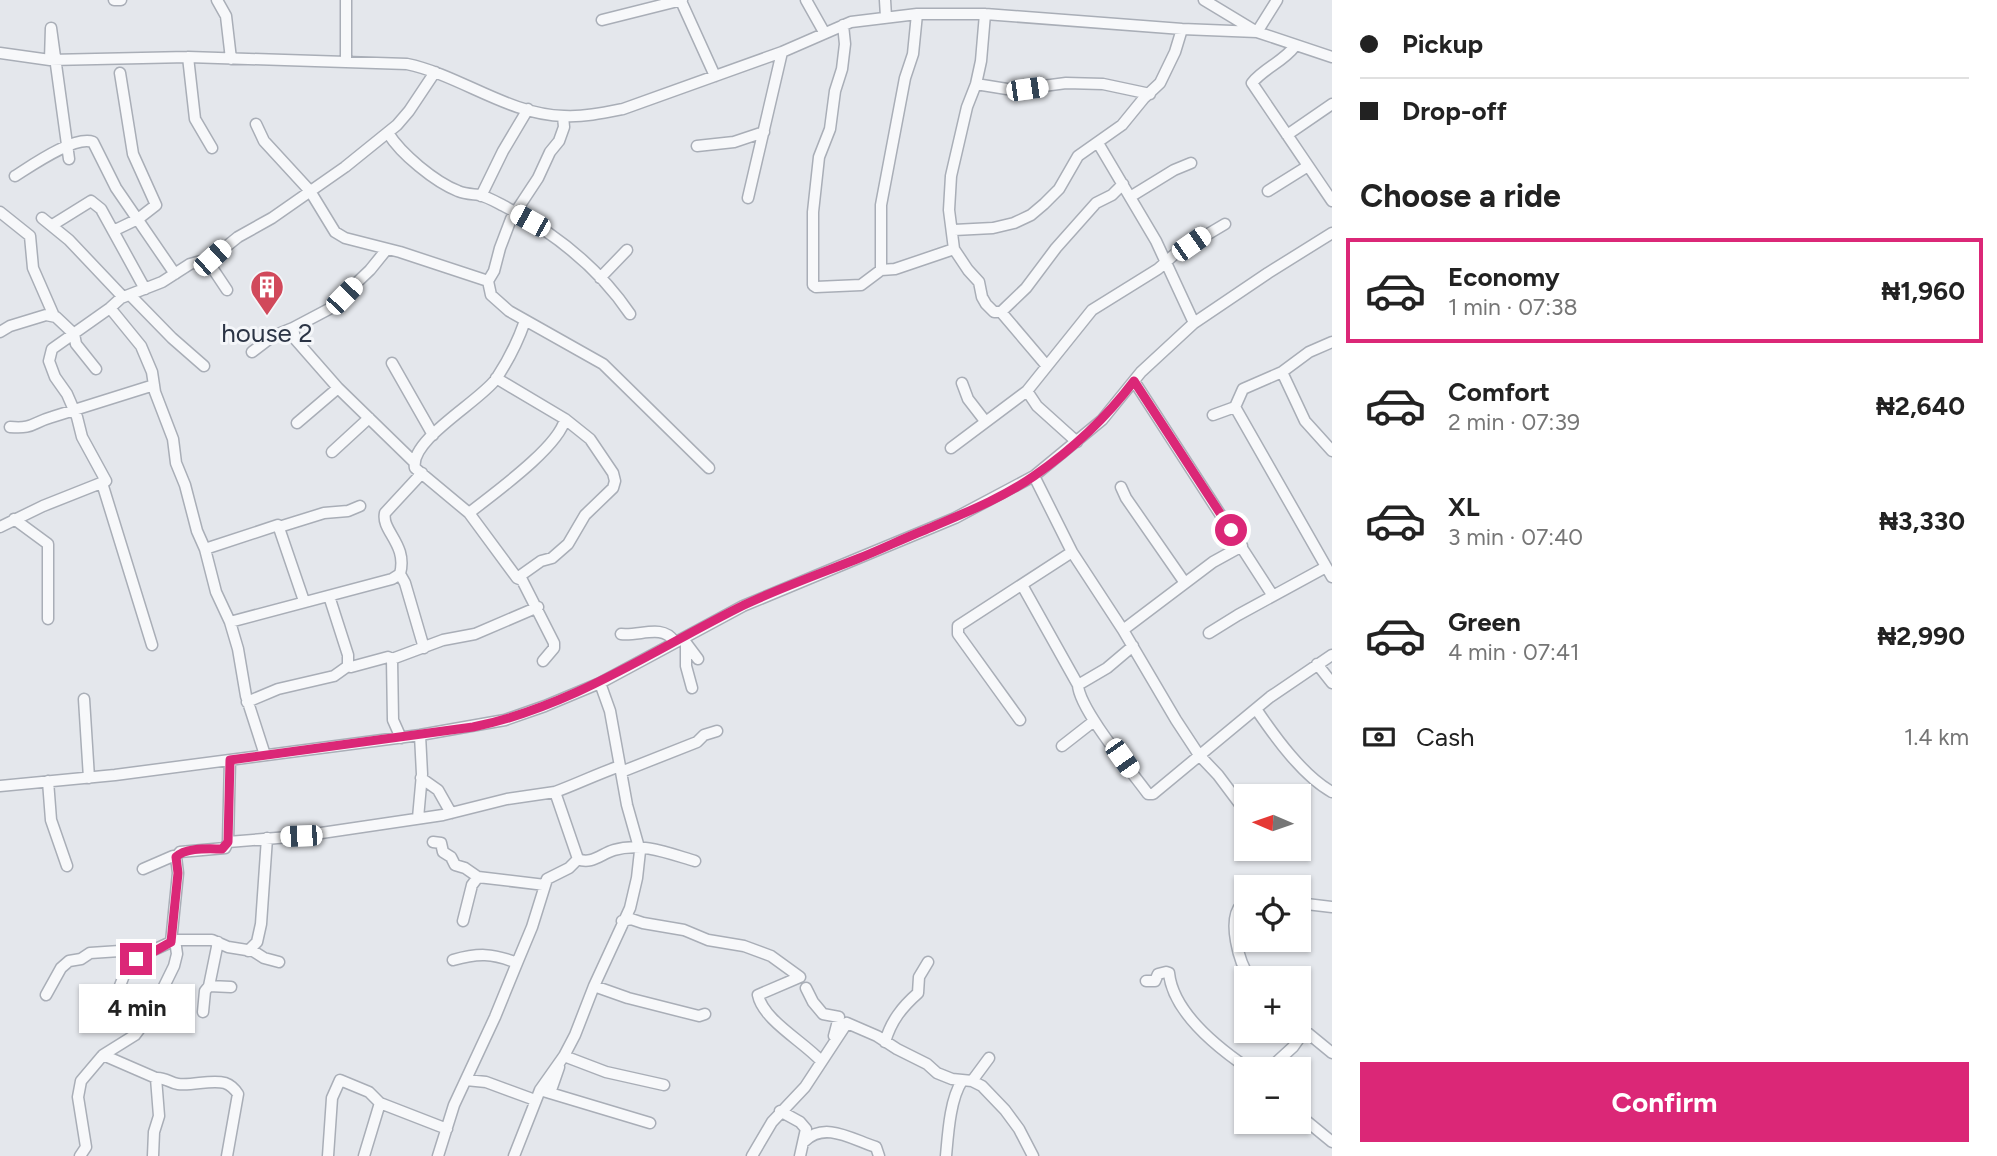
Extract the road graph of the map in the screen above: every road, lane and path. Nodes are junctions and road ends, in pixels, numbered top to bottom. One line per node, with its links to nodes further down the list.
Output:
1 (114, 0): 2 (street)
2 (121, 0)
3 (217, 0): 23 (street)
4 (346, 0): 25 (street)
5 (682, 0): 13 (street); 28 (street)
6 (806, 0): 16 (street)
7 (885, 0): 12 (street)
8 (1204, 0): 17 (street)
9 (1277, 0): 17 (street)
10 (985, 14): 11 (street); 15 (street); 29 (street)
11 (918, 15): 12 (street); 66 (street)
12 (886, 17): 14 (street)
13 (602, 20)
14 (842, 25): 16 (street); 66 (street)
15 (1182, 29): 17 (street); 30 (street)
16 (824, 32): 19 (street)
17 (1257, 32): 18 (street)
18 (1295, 46): 22 (street); 37 (street)
19 (782, 52): 28 (street); 35 (street)
20 (0, 53): 24 (street)
21 (188, 57): 23 (street); 24 (street); 40 (street)
22 (1332, 57)
23 (231, 59): 25 (street)
24 (50, 60): 41 (street)
25 (346, 62): 26 (street)
26 (435, 72): 32 (street); 36 (street)
27 (120, 73): 55 (street)
28 (715, 76): 33 (street)
29 (976, 84): 30 (street); 58 (street)
30 (1150, 94): 38 (street)
31 (1332, 104): 37 (street)
32 (528, 109): 33 (street); 48 (street)
33 (563, 116): 53 (street)
34 (256, 124): 46 (street)
35 (764, 132): 39 (street); 50 (street)
36 (388, 133): 46 (street); 48 (street)
37 (1287, 135): 43 (street)
38 (1098, 143): 45 (street); 58 (street)
39 (698, 146)
40 (212, 148)
41 (62, 149): 44 (street); 55 (street)
42 (1191, 163): 49 (street)
43 (1308, 166): 47 (street); 51 (street)
44 (15, 176)
45 (1123, 184): 49 (street); 73 (street)
46 (310, 191): 62 (street); 64 (street)
47 (1268, 191)
48 (481, 196): 53 (street)
49 (1130, 197): 65 (street)
50 (748, 198)
51 (1332, 201)
52 (0, 212): 75 (street)
53 (515, 213): 68 (street); 69 (street)
54 (42, 218): 71 (street)
55 (138, 219): 59 (street); 67 (street)
56 (54, 224): 59 (street)
57 (1225, 224): 65 (street)
58 (954, 230): 61 (street)
59 (113, 231): 71 (street)
60 (1332, 233): 77 (street)
61 (954, 248): 66 (street); 73 (street)
62 (387, 249): 69 (street); 78 (street)
63 (627, 250): 68 (street)
64 (212, 258): 67 (street); 70 (street)
65 (1164, 264): 77 (street); 84 (street)
66 (881, 270)
67 (175, 274): 71 (street)
68 (600, 278): 74 (street)
69 (488, 281): 76 (street)
70 (227, 290)
71 (135, 293): 72 (street); 85 (street)
72 (110, 308): 80 (street); 91 (street)
73 (1001, 312): 84 (street)
74 (630, 314)
75 (54, 316): 79 (street); 80 (street)
76 (525, 321): 88 (street); 108 (street)
77 (1194, 323): 89 (street)
78 (293, 328): 82 (street); 92 (street)
79 (0, 332)
80 (74, 334): 86 (street); 95 (street)
81 (1332, 342): 87 (street)
82 (252, 352)
83 (392, 363): 102 (street)
84 (1046, 365): 93 (street)
85 (204, 366)
86 (96, 369)
87 (1282, 372): 94 (street); 105 (street)
88 (496, 378): 98 (street); 102 (street)
89 (1134, 381): 103 (street); 118 (street)
90 (962, 383): 99 (street)
91 (154, 385): 95 (street); 119 (street)
92 (338, 388): 97 (street); 100 (street)
93 (1027, 391): 99 (street); 103 (street)
94 (1235, 407): 96 (street); 121 (street)
95 (75, 412): 101 (street); 111 (street)
96 (1213, 415)
97 (369, 418): 106 (street); 107 (street)
98 (565, 419): 114 (street); 124 (street)
99 (985, 421): 104 (street)
100 (297, 423)
101 (10, 427)
102 (433, 435): 107 (street)
103 (1077, 442): 110 (street)
104 (951, 448)
105 (1332, 451)
106 (332, 452)
107 (413, 461): 109 (street)
108 (709, 468)
109 (422, 473): 114 (street); 122 (street)
110 (1034, 476): 120 (street); 136 (street)
111 (102, 483): 115 (street); 137 (street)
112 (1121, 487): 125 (street)
113 (360, 506): 117 (street)
114 (469, 513): 124 (street)
115 (14, 519): 116 (street); 131 (street)
116 (0, 527)
117 (279, 527): 119 (street); 129 (street)
118 (1242, 546): 125 (street); 128 (street)
119 (205, 549): 132 (street)
120 (1072, 552): 126 (street); 133 (street)
121 (1326, 567): 123 (street); 128 (street)
122 (400, 574): 127 (street); 139 (street)
123 (1332, 577)
124 (517, 578): 130 (street)
125 (1185, 583): 133 (street)
126 (1022, 585): 148 (street); 153 (street)
127 (329, 596): 129 (street); 145 (street)
128 (1273, 596): 134 (street)
129 (304, 601): 132 (street)
130 (538, 607): 139 (street); 143 (street)
131 (48, 619)
132 (230, 622): 151 (street)
133 (1123, 629): 138 (street)
134 (1209, 633)
135 (621, 634): 136 (street)
136 (680, 640): 142 (street); 146 (street); 149 (street)
137 (152, 645)
138 (1133, 646): 148 (street); 160 (street)
139 (424, 648): 141 (street)
140 (1332, 655): 144 (street)
141 (393, 659): 145 (street); 157 (street)
142 (698, 659)
143 (543, 661)
144 (1317, 664): 147 (street); 152 (street)
145 (348, 666): 151 (street)
146 (600, 683): 156 (street); 162 (street)
147 (1332, 683)
148 (1078, 685): 154 (street)
149 (692, 688)
150 (84, 699): 163 (street)
151 (247, 702): 159 (street)
152 (1256, 709): 160 (street); 168 (street)
153 (1020, 720)
154 (1094, 721): 158 (street); 160 (street)
155 (717, 731): 162 (street)
156 (420, 735): 157 (street); 164 (street)
157 (401, 738): 159 (street)
158 (1062, 746)
159 (265, 755): 161 (street)
160 (1199, 755): 170 (street)
161 (230, 760): 163 (street); 175 (street)
162 (620, 769): 167 (street); 177 (street)
163 (89, 778): 165 (street)
164 (421, 778): 172 (street); 173 (street)
165 (48, 781): 166 (street); 181 (street)
166 (0, 786)
167 (555, 792): 169 (street); 171 (street)
168 (1332, 792)
169 (537, 796): 171 (street); 172 (street)
170 (1234, 796)
171 (561, 811): 179 (street)
172 (451, 813): 173 (street)
173 (418, 818): 174 (street)
174 (267, 838): 175 (street); 191 (street)
175 (228, 842): 178 (street)
176 (433, 842): 183 (street)
177 (637, 846): 179 (street); 180 (street); 187 (street)
178 (176, 857): 182 (street); 189 (street)
179 (578, 859): 184 (street)
180 (695, 861)
181 (67, 866)
182 (143, 869)
183 (478, 877): 184 (street); 188 (street)
184 (545, 885): 196 (street)
185 (1311, 905): 186 (street)
186 (1332, 907)
187 (628, 916): 199 (street); 213 (street)
188 (463, 921)
189 (173, 940): 190 (street); 192 (street); 210 (street)
190 (218, 942): 191 (street); 198 (street)
191 (248, 950): 194 (street)
192 (141, 953): 202 (street); 203 (street)
193 (453, 960): 196 (street)
194 (279, 962)
195 (928, 962): 207 (street)
196 (517, 963): 217 (street)
197 (1146, 981): 215 (street)
198 (209, 986): 200 (street); 204 (street)
199 (594, 986): 205 (street); 212 (street)
200 (231, 987)
201 (806, 988): 213 (street)
202 (118, 991)
203 (46, 995)
204 (203, 1012)
205 (705, 1014)
206 (1311, 1035): 209 (street)
207 (885, 1042): 213 (street); 218 (street)
208 (1294, 1043): 211 (street)
209 (1332, 1053)
210 (103, 1055): 216 (street); 230 (street)
211 (1282, 1057)
212 (563, 1058): 219 (street); 220 (street)
213 (820, 1058): 223 (street)
214 (989, 1058): 218 (street)
215 (1234, 1059)
216 (156, 1078): 231 (street); 232 (street)
217 (466, 1080): 221 (street); 226 (street)
218 (961, 1082): 239 (street); 240 (street)
219 (664, 1085)
220 (545, 1091): 221 (street); 224 (street)
221 (535, 1100): 229 (street)
222 (380, 1103): 226 (street); 233 (street); 234 (street)
223 (780, 1111): 227 (street); 236 (street)
224 (650, 1123)
225 (1311, 1125): 228 (street)
226 (447, 1129): 235 (street)
227 (804, 1141): 237 (street); 238 (street)
228 (1332, 1142)
229 (516, 1155)
230 (80, 1156)
231 (153, 1156)
232 (228, 1156)
233 (328, 1156)
234 (364, 1156)
235 (438, 1156)
236 (752, 1156)
237 (800, 1156)
238 (879, 1156)
239 (946, 1156)
240 (1033, 1156)

